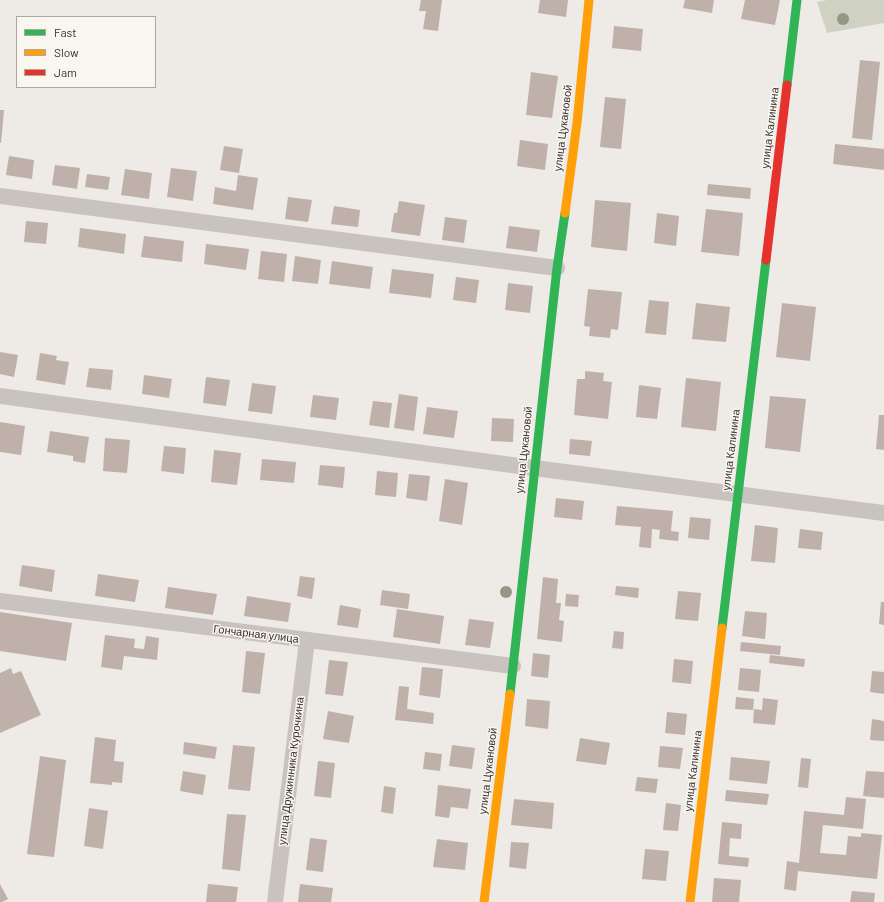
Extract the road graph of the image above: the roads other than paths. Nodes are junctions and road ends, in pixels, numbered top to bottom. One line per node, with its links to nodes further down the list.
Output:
1 (589, 0): 4 (street, улица Цукановой)
2 (797, 0): 7 (street, улица Калинина)
3 (0, 196): 4 (street)
4 (557, 268): 6 (street, улица Цукановой)
5 (0, 396): 6 (street)
6 (534, 468): 7 (street); 11 (street, улица Цукановой)
7 (738, 494): 8 (street); 14 (street, улица Калинина)
8 (884, 513)
9 (0, 601): 10 (street, Гончарная улица)
10 (306, 641): 11 (street, Гончарная улица); 12 (street, улица Дружинника Курочкина)
11 (513, 666): 13 (street, улица Цукановой)
12 (275, 902)
13 (484, 902)
14 (690, 902)

